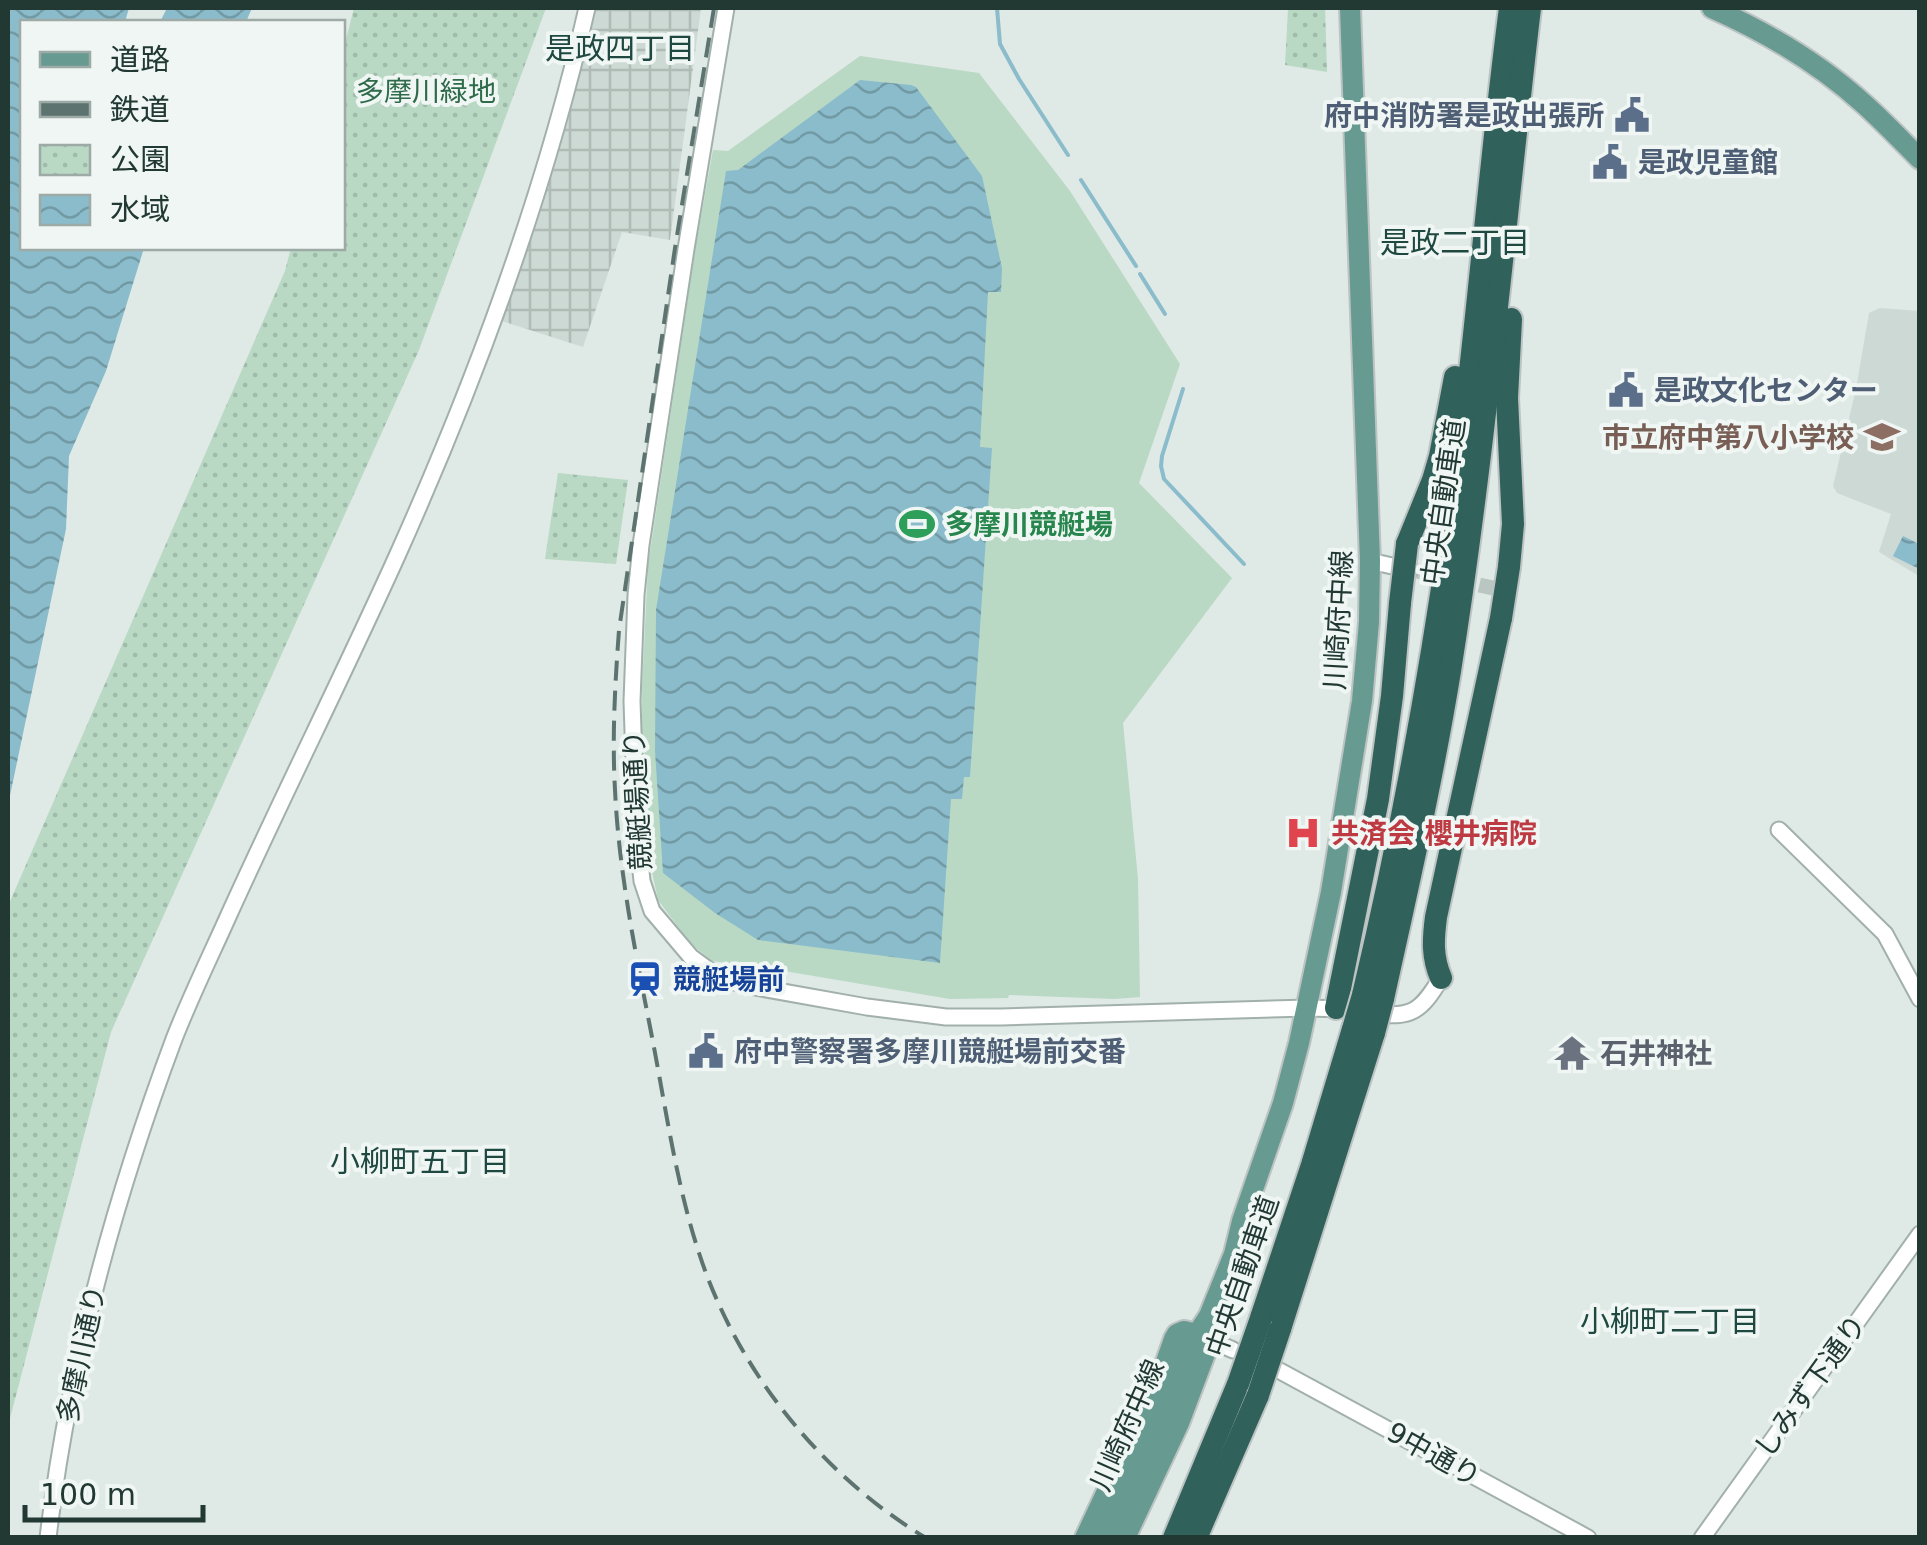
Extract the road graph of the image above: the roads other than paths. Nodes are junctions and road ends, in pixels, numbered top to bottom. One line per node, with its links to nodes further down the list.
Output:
1 (587, 8): 21 (street, 多摩川通り)
2 (726, 8): 15 (street, 競艇場通り)
3 (1350, 8): 7 (main road, 川崎府中線)
4 (1712, 8): 6 (main road)
5 (1519, 16): 12 (highway, bridge); 13 (highway, bridge); 20 (highway, 中央自動車道, bridge)
6 (1920, 159)
7 (1370, 561): 8 (street); 15 (main road, 川崎府中線)
8 (1412, 570)
9 (1493, 588): 10 (street)
10 (1516, 594)
11 (1779, 830): 14 (street)
12 (1441, 978): 13 (street, 競艇場通り)
13 (1338, 997): 15 (street, 競艇場通り)
14 (1920, 999)
15 (1308, 1008): 17 (main road, 川崎府中線)
16 (1920, 1234): 28 (street, しみず下通り)
17 (1204, 1337): 18 (street); 22 (main road); 23 (main road, 川崎府中線); 24 (main road)
18 (1233, 1350)
19 (1280, 1371): 27 (street, 9中通り)
20 (1248, 1389): 25 (highway, 中央自動車道); 26 (highway, 中央自動車道)
21 (48, 1538)
22 (1085, 1538)
23 (1106, 1538)
24 (1125, 1538)
25 (1174, 1538)
26 (1196, 1538)
27 (1588, 1538)
28 (1702, 1538)

